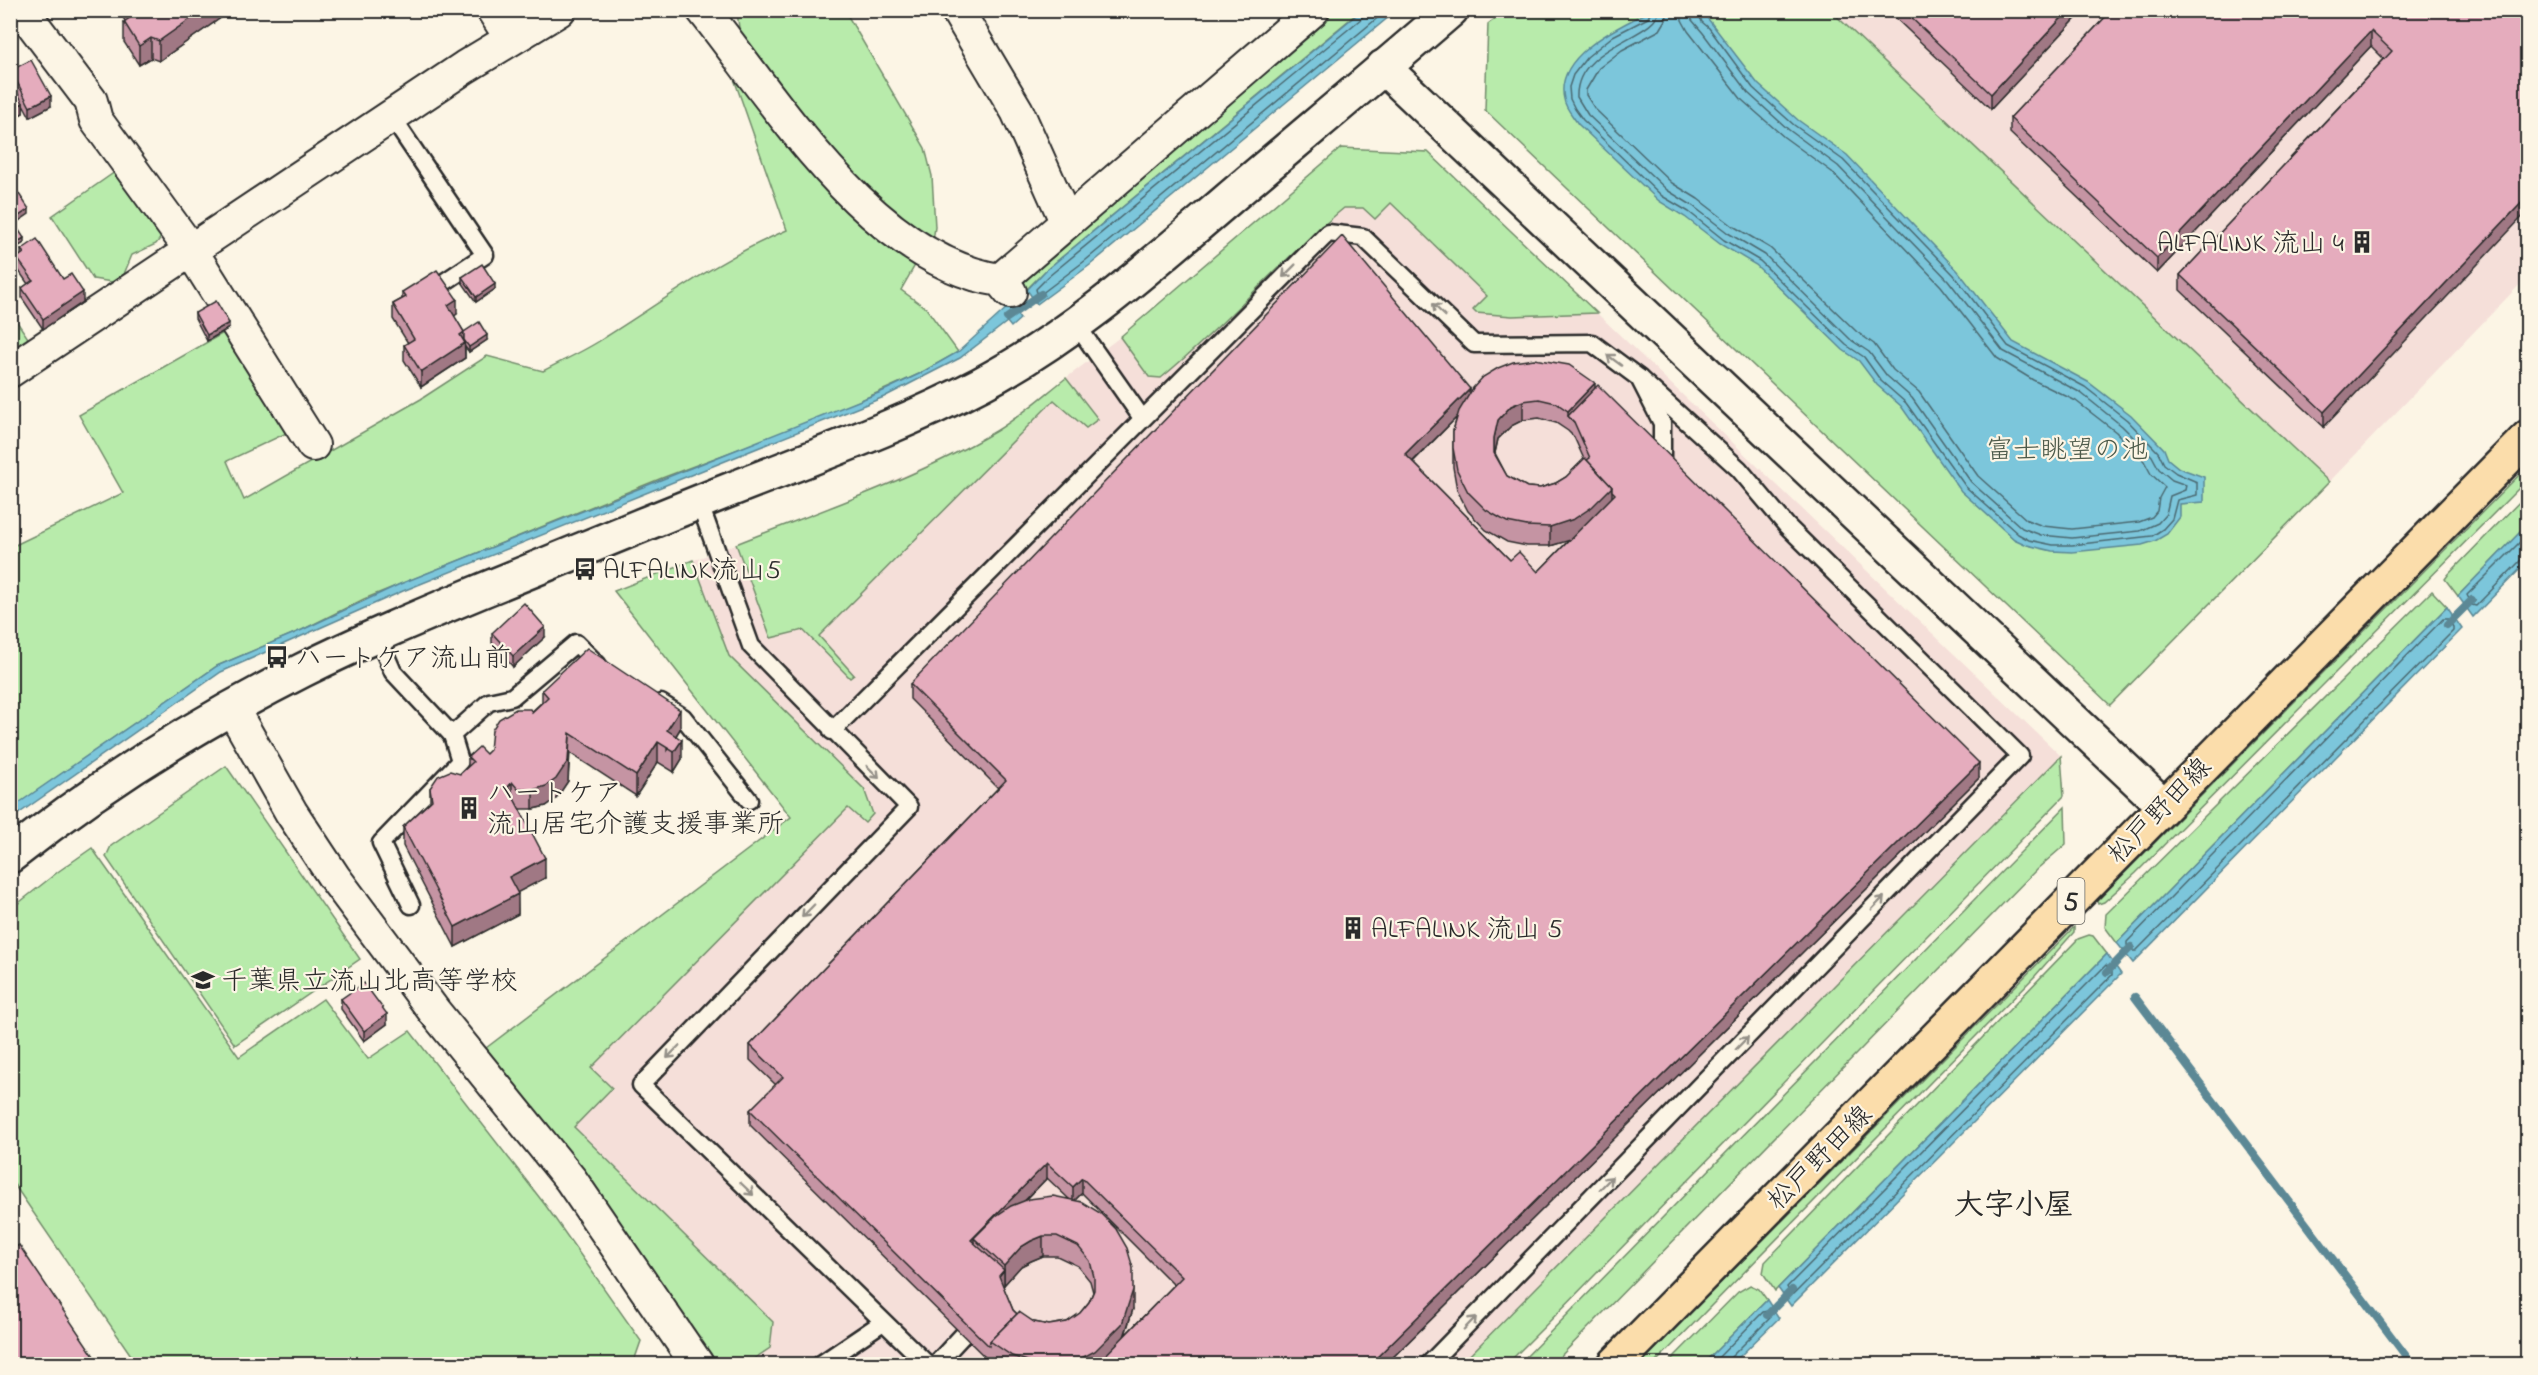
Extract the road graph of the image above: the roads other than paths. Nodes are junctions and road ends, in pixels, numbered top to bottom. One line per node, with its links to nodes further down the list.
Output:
1 (22, 10): 12 (street)
2 (493, 10): 8 (street)
3 (559, 10): 8 (street)
4 (703, 10): 11 (street)
5 (1313, 10): 11 (street)
6 (1451, 10): 9 (street)
7 (961, 12): 11 (street)
8 (511, 38): 10 (street)
9 (1383, 68): 14 (street); 29 (street)
10 (391, 116): 12 (street); 13 (lane)
11 (1066, 221)
12 (190, 249): 15 (street); 19 (street)
13 (446, 281)
14 (1076, 324): 17 (lane); 21 (street)
15 (10, 371)
16 (1639, 378): 17 (lane, one-way to 17); 20 (lane); 39 (lane, one-way to 16)
17 (1142, 418): 26 (lane)
18 (2528, 437): 29 (main road, 松戸野田線 / 5)
19 (314, 446)
20 (1662, 464)
21 (699, 502): 22 (street); 26 (lane)
22 (377, 634): 25 (street); 27 (lane)
23 (612, 673): 27 (lane)
24 (642, 692): 28 (lane)
25 (232, 708): 30 (street); 35 (street)
26 (832, 731): 32 (lane, one-way to 32)
27 (452, 735): 31 (lane)
28 (749, 800)
29 (2163, 805): 40 (main road, 松戸野田線 / 5)
30 (10, 856)
31 (411, 905)
32 (883, 1322): 34 (lane); 37 (lane)
33 (963, 1335): 38 (lane)
34 (841, 1359): 36 (lane)
35 (697, 1365)
36 (822, 1365)
37 (927, 1365)
38 (936, 1365)
39 (1429, 1365)
40 (1615, 1365)

